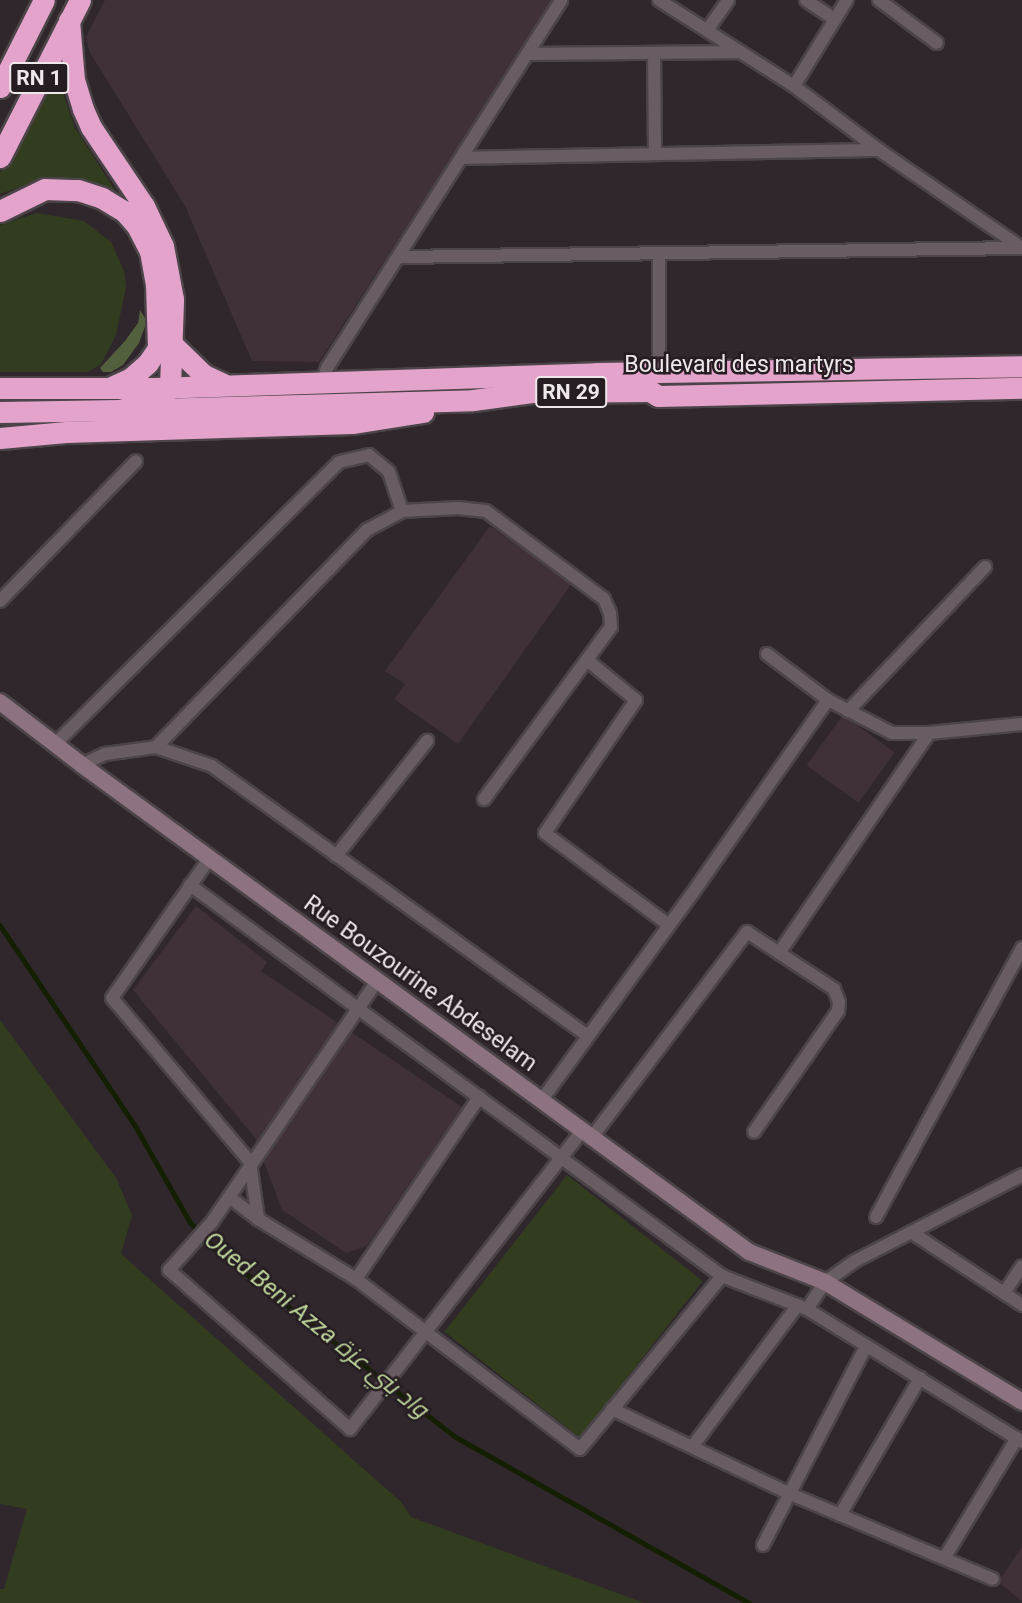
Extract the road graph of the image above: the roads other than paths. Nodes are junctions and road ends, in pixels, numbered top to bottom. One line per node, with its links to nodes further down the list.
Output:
1 (80, 0): 10 (highway, RN 1)
2 (561, 0): 15 (street)
3 (659, 0): 11 (street)
4 (728, 0): 11 (street)
5 (806, 0): 9 (street)
6 (847, 0): 9 (street)
7 (879, 0): 12 (street)
8 (44, 2): 16 (highway); 18 (highway, RN 1)
9 (834, 19): 17 (street)
10 (69, 20): 21 (highway, RN 1); 27 (highway)
11 (708, 29): 13 (street)
12 (937, 43)
13 (741, 52): 14 (street); 17 (street)
14 (654, 53): 15 (street); 20 (street)
15 (528, 54): 22 (street)
16 (0, 63)
17 (794, 86): 19 (street)
18 (0, 87)
19 (879, 150): 20 (street); 24 (street)
20 (655, 154): 22 (street)
21 (0, 157)
22 (461, 158): 26 (street)
23 (0, 211): 27 (highway)
24 (1022, 248): 25 (street)
25 (659, 254): 26 (street); 29 (street)
26 (399, 257): 30 (street)
27 (165, 346): 31 (highway); 32 (highway); 35 (highway)
28 (1022, 366): 29 (highway, Boulevard des martyrs / RN 29)
29 (659, 372): 30 (highway, Boulevard des martyrs / RN 29)
30 (322, 382): 31 (highway, Boulevard des martyrs / RN 29)
31 (223, 384): 35 (highway, Boulevard des martyrs / RN 29)
32 (111, 387): 33 (highway); 35 (highway)
33 (0, 388)
34 (1022, 388): 36 (highway, Boulevard des martyrs / RN 29)
35 (164, 396): 36 (highway, Boulevard des martyrs / RN 29); 37 (highway)
36 (473, 400): 38 (highway)
37 (0, 412)
38 (0, 438)
39 (136, 461): 42 (street)
40 (402, 511): 44 (street); 51 (street); 52 (street)
41 (985, 566): 47 (street)
42 (0, 601)
43 (767, 654): 45 (street)
44 (587, 660): 54 (street); 58 (street)
45 (828, 700): 47 (street); 58 (street)
46 (0, 702): 51 (street, Rue Bouzourine Abdeselam)
47 (848, 711): 49 (street)
48 (1022, 724): 49 (street)
49 (929, 733): 60 (street)
50 (427, 741): 55 (street)
51 (55, 744): 53 (street, Rue Bouzourine Abdeselam)
52 (156, 747): 53 (street); 55 (street)
53 (82, 765): 56 (street, Rue Bouzourine Abdeselam)
54 (484, 799)
55 (336, 856): 63 (street)
56 (209, 859): 57 (street); 61 (street, Rue Bouzourine Abdeselam)
57 (190, 885): 62 (street); 69 (street)
58 (669, 925): 63 (street)
59 (1022, 948): 72 (street)
60 (779, 953): 66 (street); 67 (street)
61 (377, 981): 62 (street); 65 (street, Rue Bouzourine Abdeselam)
62 (358, 1009): 64 (street); 69 (street)
63 (588, 1036): 65 (street)
64 (478, 1097): 68 (street); 77 (street)
65 (541, 1101): 67 (street, Rue Bouzourine Abdeselam)
66 (754, 1132)
67 (587, 1133): 68 (street); 78 (street, Rue Bouzourine Abdeselam)
68 (561, 1158): 76 (street); 82 (street)
69 (250, 1162): 71 (street); 73 (street)
70 (1022, 1175): 74 (street)
71 (229, 1197): 73 (street); 82 (street)
72 (876, 1217)
73 (258, 1219): 77 (street)
74 (911, 1232): 78 (street); 79 (street)
75 (1022, 1266): 79 (street)
76 (722, 1276): 81 (street); 86 (street)
77 (356, 1279): 82 (street)
78 (825, 1282): 81 (street); 85 (street, Rue Bouzourine Abdeselam)
79 (1004, 1293): 80 (street)
80 (1022, 1305)
81 (802, 1307): 83 (street); 88 (street)
82 (427, 1332): 86 (street)
83 (866, 1346): 84 (street); 89 (street)
84 (920, 1378): 87 (street); 90 (street)
85 (1022, 1402)
86 (612, 1409): 88 (street)
87 (1019, 1440): 92 (street)
88 (692, 1447): 89 (street)
89 (788, 1493): 90 (street); 91 (street)
90 (840, 1515): 92 (street)
91 (763, 1545)
92 (945, 1557): 93 (street)
93 (993, 1579)

